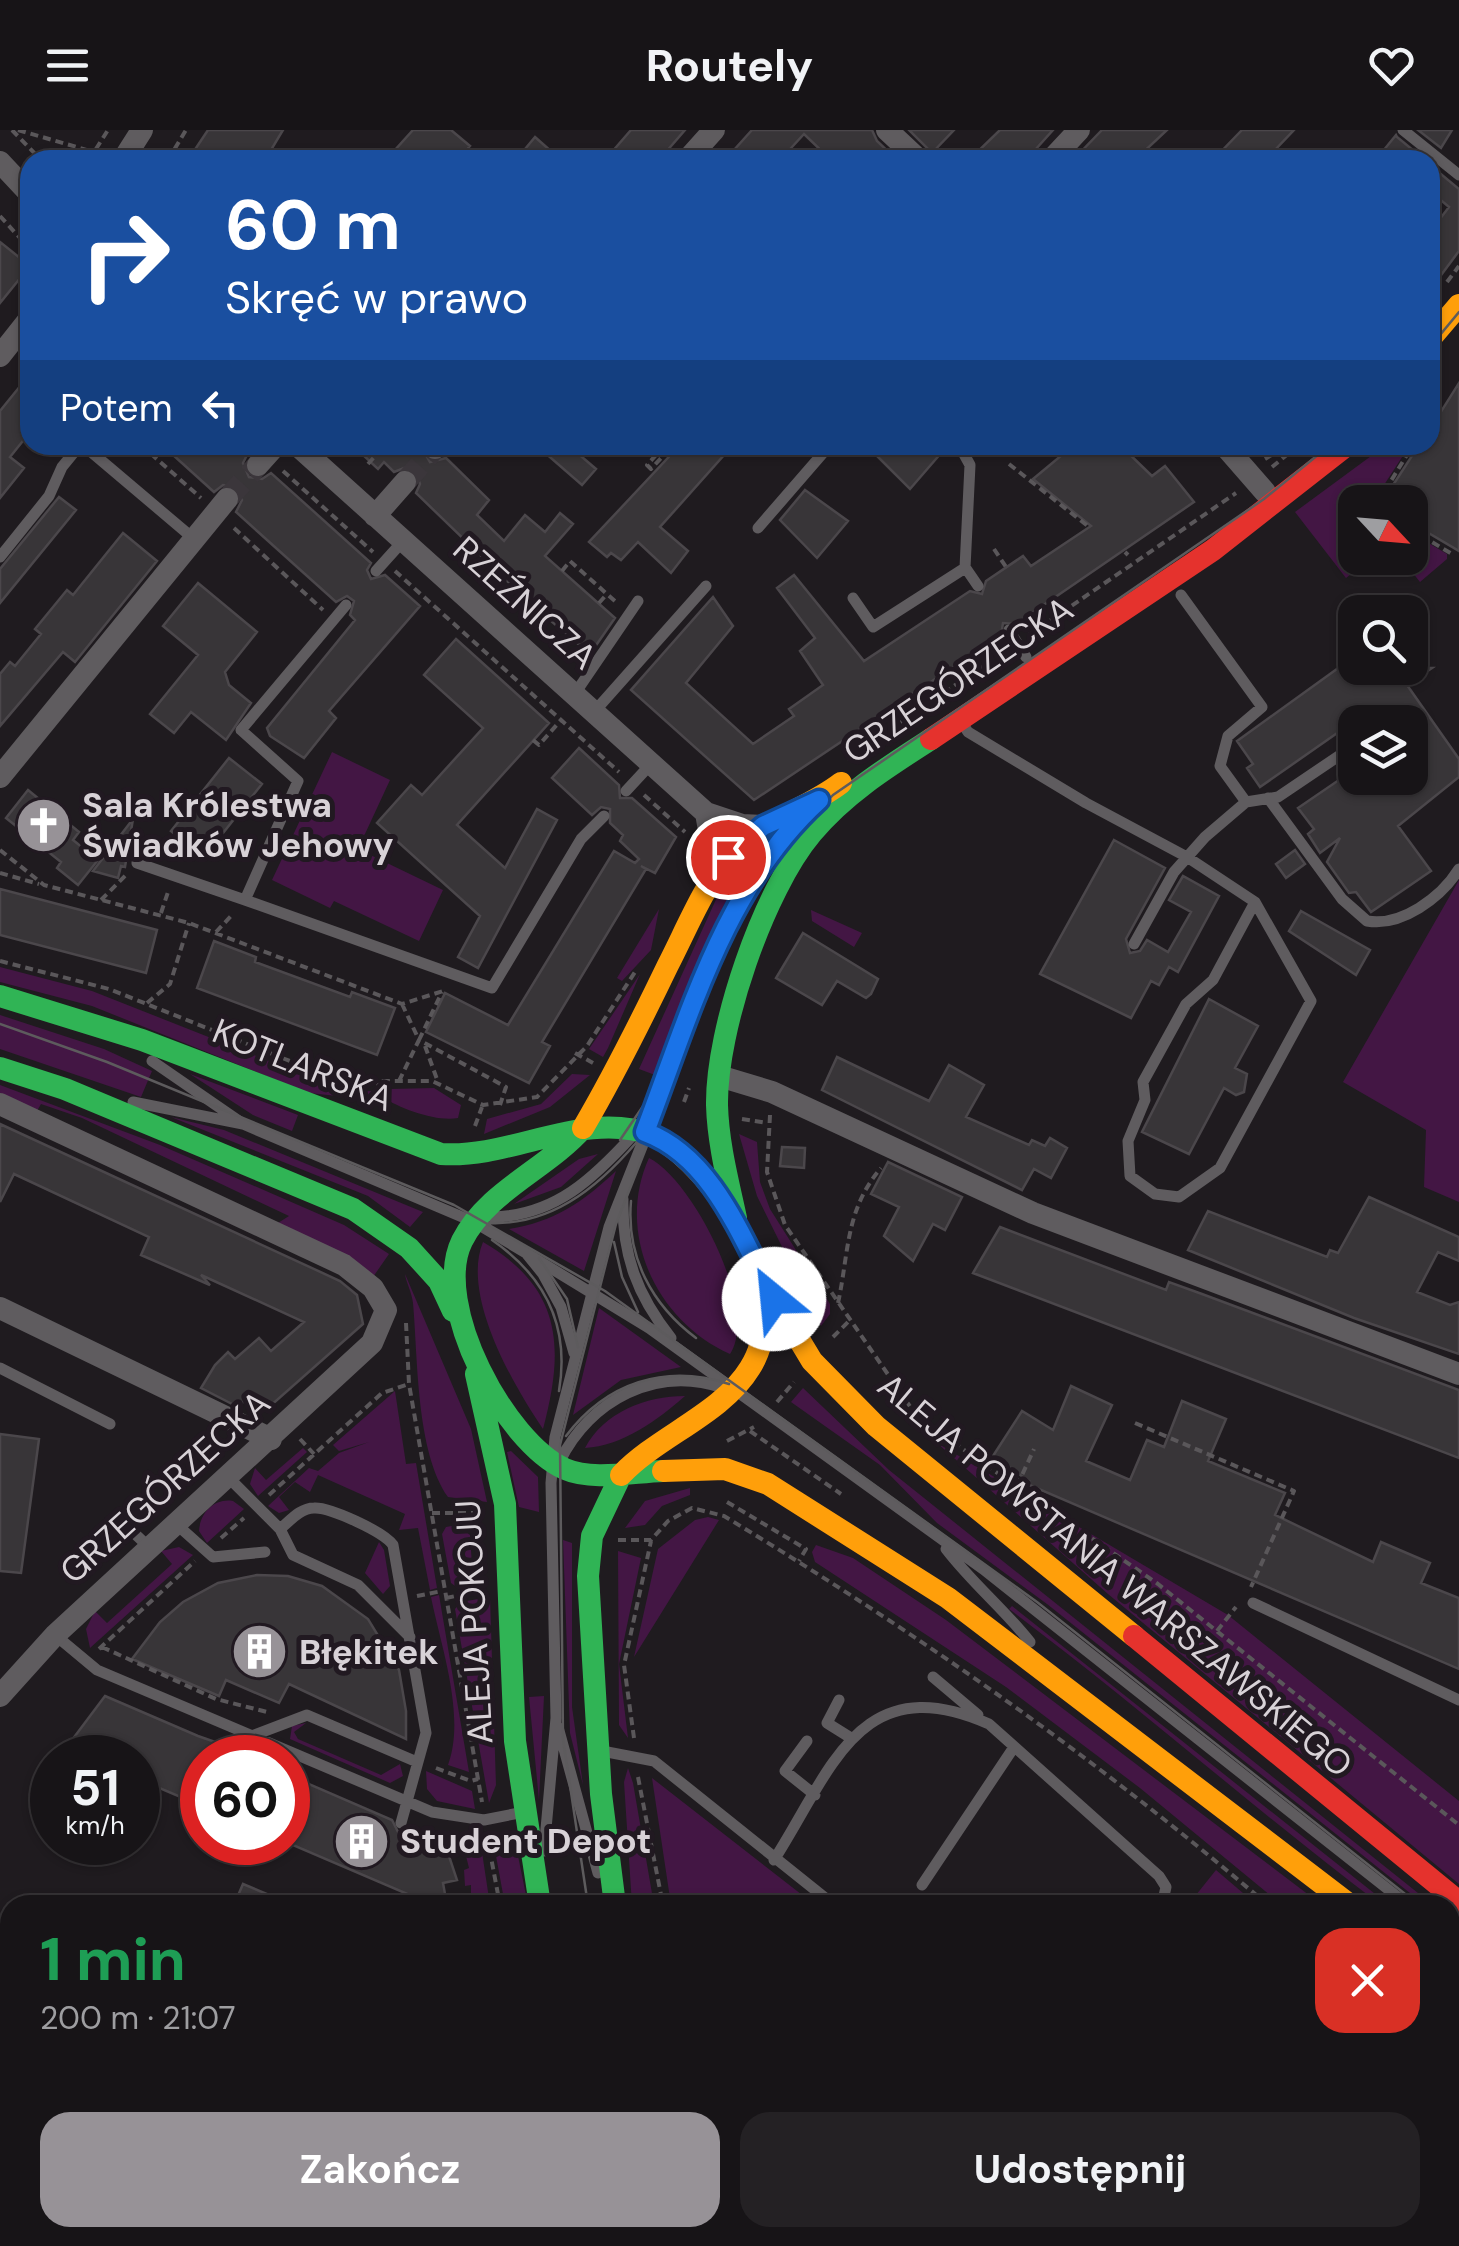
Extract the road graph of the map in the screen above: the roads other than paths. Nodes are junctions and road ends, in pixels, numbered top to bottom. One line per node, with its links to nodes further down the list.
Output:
1 (714, 130): 5 (street)
2 (887, 130): 6 (street)
3 (1079, 130): 7 (street)
4 (1403, 130): 8 (lane)
5 (697, 150)
6 (908, 150)
7 (1060, 150)
8 (1431, 150)
9 (0, 162): 10 (street)
10 (20, 183)
11 (1459, 304): 12 (main road)
12 (1440, 327)
13 (1459, 329): 15 (main road)
14 (20, 331): 16 (street)
15 (1440, 351)
16 (0, 356)
17 (73, 455): 32 (lane)
18 (94, 455): 30 (lane)
19 (308, 455): 28 (street, RZEŹNICZA)
20 (821, 455): 29 (lane)
21 (965, 455): 34 (lane)
22 (1233, 455): 26 (street)
23 (1307, 455): 26 (main road, GRZEGÓRZECKA)
24 (1334, 455): 45 (main road, GRZEGÓRZECKA)
25 (405, 482): 28 (street)
26 (1260, 486): 42 (main road, GRZEGÓRZECKA)
27 (222, 506): 30 (street)
28 (375, 516): 31 (street, RZEŹNICZA)
29 (758, 528)
30 (194, 540): 48 (street)
31 (403, 541): 33 (lane); 43 (street, RZEŹNICZA)
32 (0, 557)
33 (380, 566)
34 (966, 567): 36 (lane); 38 (lane)
35 (706, 586): 44 (lane)
36 (978, 586)
37 (1181, 594): 52 (lane)
38 (853, 598)
39 (638, 601): 43 (lane)
40 (346, 605): 60 (lane)
41 (1008, 630): 42 (lane)
42 (1022, 650): 51 (main road, GRZEGÓRZECKA)
43 (574, 695): 44 (street, RZEŹNICZA)
44 (594, 712): 47 (street, RZEŹNICZA)
45 (960, 721): 56 (lane); 66 (main road, GRZEGÓRZECKA)
46 (1338, 756): 50 (lane)
47 (652, 764): 49 (lane); 53 (street, RZEŹNICZA)
48 (0, 776)
49 (629, 788)
50 (1268, 798): 52 (lane); 58 (lane)
51 (819, 800): 55 (main road, GRZEGÓRZECKA); 70 (lane)
52 (1246, 802): 56 (lane)
53 (706, 813): 55 (street, RZEŹNICZA); 59 (street)
54 (604, 816): 60 (lane)
55 (763, 826): 59 (main road, GRZEGÓRZECKA)
56 (1188, 857): 61 (lane); 62 (lane)
57 (137, 863): 60 (lane)
58 (1459, 868)
59 (708, 886): 71 (main road, GRZEGÓRZECKA)
60 (245, 900)
61 (1256, 902): 61 (lane)
62 (1134, 944)
63 (0, 996): 64 (main road, KOTLARSKA)
64 (80, 1020): 69 (lane); 71 (main road, KOTLARSKA)
65 (0, 1068): 67 (main road)
66 (719, 1076): 74 (main road, GRZEGÓRZECKA); 84 (street)
67 (65, 1089): 69 (lane); 79 (main road)
68 (0, 1104): 87 (street, GRZEGÓRZECKA)
69 (243, 1124): 73 (lane)
70 (645, 1126): 71 (main road, KOTLARSKA); 72 (lane); 73 (lane); 74 (main road)
71 (582, 1128): 73 (main road, GRZEGÓRZECKA)
72 (623, 1187): 77 (lane); 81 (lane)
73 (471, 1218): 75 (lane); 79 (main road)
74 (743, 1239): 76 (main road, ALEJA POWSTANIA WARSZAWSKIEGO)
75 (526, 1253): 77 (lane); 82 (lane)
76 (760, 1272): 85 (main road); 121 (main road, ALEJA POWSTANIA WARSZAWSKIEGO)
77 (592, 1291): 81 (lane); 82 (lane)
78 (0, 1308): 87 (street)
79 (454, 1312): 80 (main road)
80 (464, 1338): 88 (main road); 117 (main road, ALEJA POKOJU)
81 (683, 1354): 85 (lane)
82 (575, 1357): 88 (lane)
83 (0, 1368): 86 (lane)
84 (1459, 1374)
85 (732, 1390): 88 (lane); 89 (main road); 94 (lane)
86 (110, 1424)
87 (272, 1439): 90 (street, GRZEGÓRZECKA)
88 (553, 1472): 89 (main road); 105 (lane)
89 (621, 1475): 101 (main road); 112 (main road)
90 (229, 1478): 92 (street, GRZEGÓRZECKA); 93 (lane)
91 (120, 1520): 95 (lane)
92 (176, 1524): 95 (street, GRZEGÓRZECKA); 96 (lane)
93 (280, 1529): 99 (lane); 99 (lane)
94 (938, 1538): 101 (lane); 129 (lane)
95 (150, 1548): 98 (street, GRZEGÓRZECKA)
96 (265, 1552)
97 (1254, 1603): 104 (lane)
98 (55, 1634): 102 (street, GRZEGÓRZECKA); 107 (lane)
99 (410, 1637): 114 (lane)
100 (933, 1677): 106 (lane)
101 (1061, 1680): 128 (main road)
102 (0, 1696)
103 (838, 1700): 109 (lane)
104 (1459, 1700)
105 (556, 1718): 123 (lane); 124 (lane)
106 (989, 1724): 109 (lane); 111 (lane)
107 (250, 1735)
108 (254, 1735): 114 (lane)
109 (851, 1738): 115 (lane)
110 (807, 1741): 115 (lane)
111 (1014, 1747): 120 (lane); 127 (lane)
112 (598, 1751): 119 (lane); 125 (main road)
113 (310, 1761): 116 (lane)
114 (417, 1762): 116 (lane)
115 (816, 1795): 119 (lane)
116 (410, 1803): 117 (lane); 118 (lane)
117 (524, 1812): 122 (main road, ALEJA POKOJU)
118 (401, 1823)
119 (774, 1860): 126 (lane)
120 (922, 1885)
121 (1453, 1891)
122 (540, 1895)
123 (542, 1895)
124 (609, 1895)
125 (611, 1895)
126 (821, 1895)
127 (1164, 1895)
128 (1337, 1895)
129 (1395, 1895)

